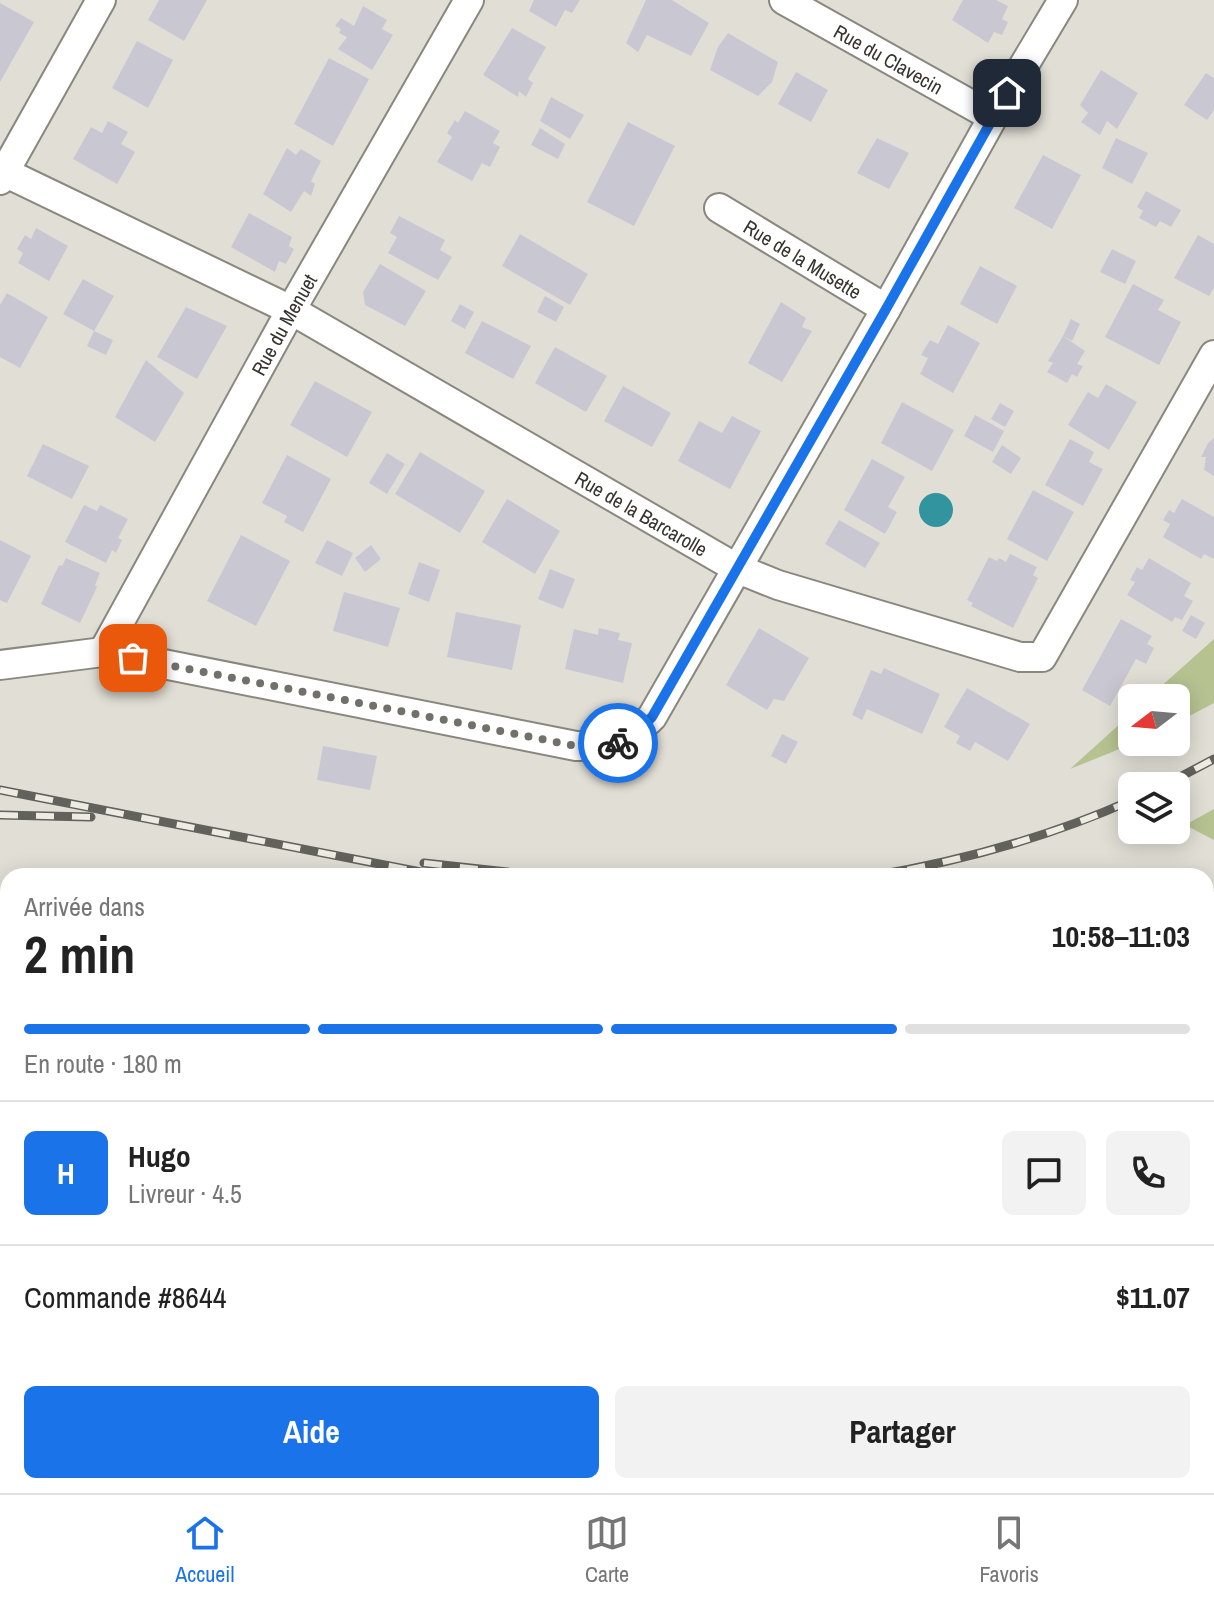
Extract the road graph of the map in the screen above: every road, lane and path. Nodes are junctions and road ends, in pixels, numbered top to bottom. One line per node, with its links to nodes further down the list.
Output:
1 (101, 0): 6 (street)
2 (469, 0): 9 (street, Rue du Menuet)
3 (784, 0): 5 (street, Rue du Clavecin)
4 (1063, 0): 5 (street)
5 (993, 117): 8 (street)
6 (1, 174): 9 (street, Rue de la Barcarolle)
7 (719, 208): 8 (street, Rue de la Musette)
8 (886, 309): 11 (street)
9 (291, 310): 11 (street, Rue de la Barcarolle); 12 (street, Rue du Menuet)
10 (1214, 355): 11 (street, Rue de la Barcarolle)
11 (738, 569): 12 (street)
12 (103, 652): 13 (street)
13 (0, 665)

